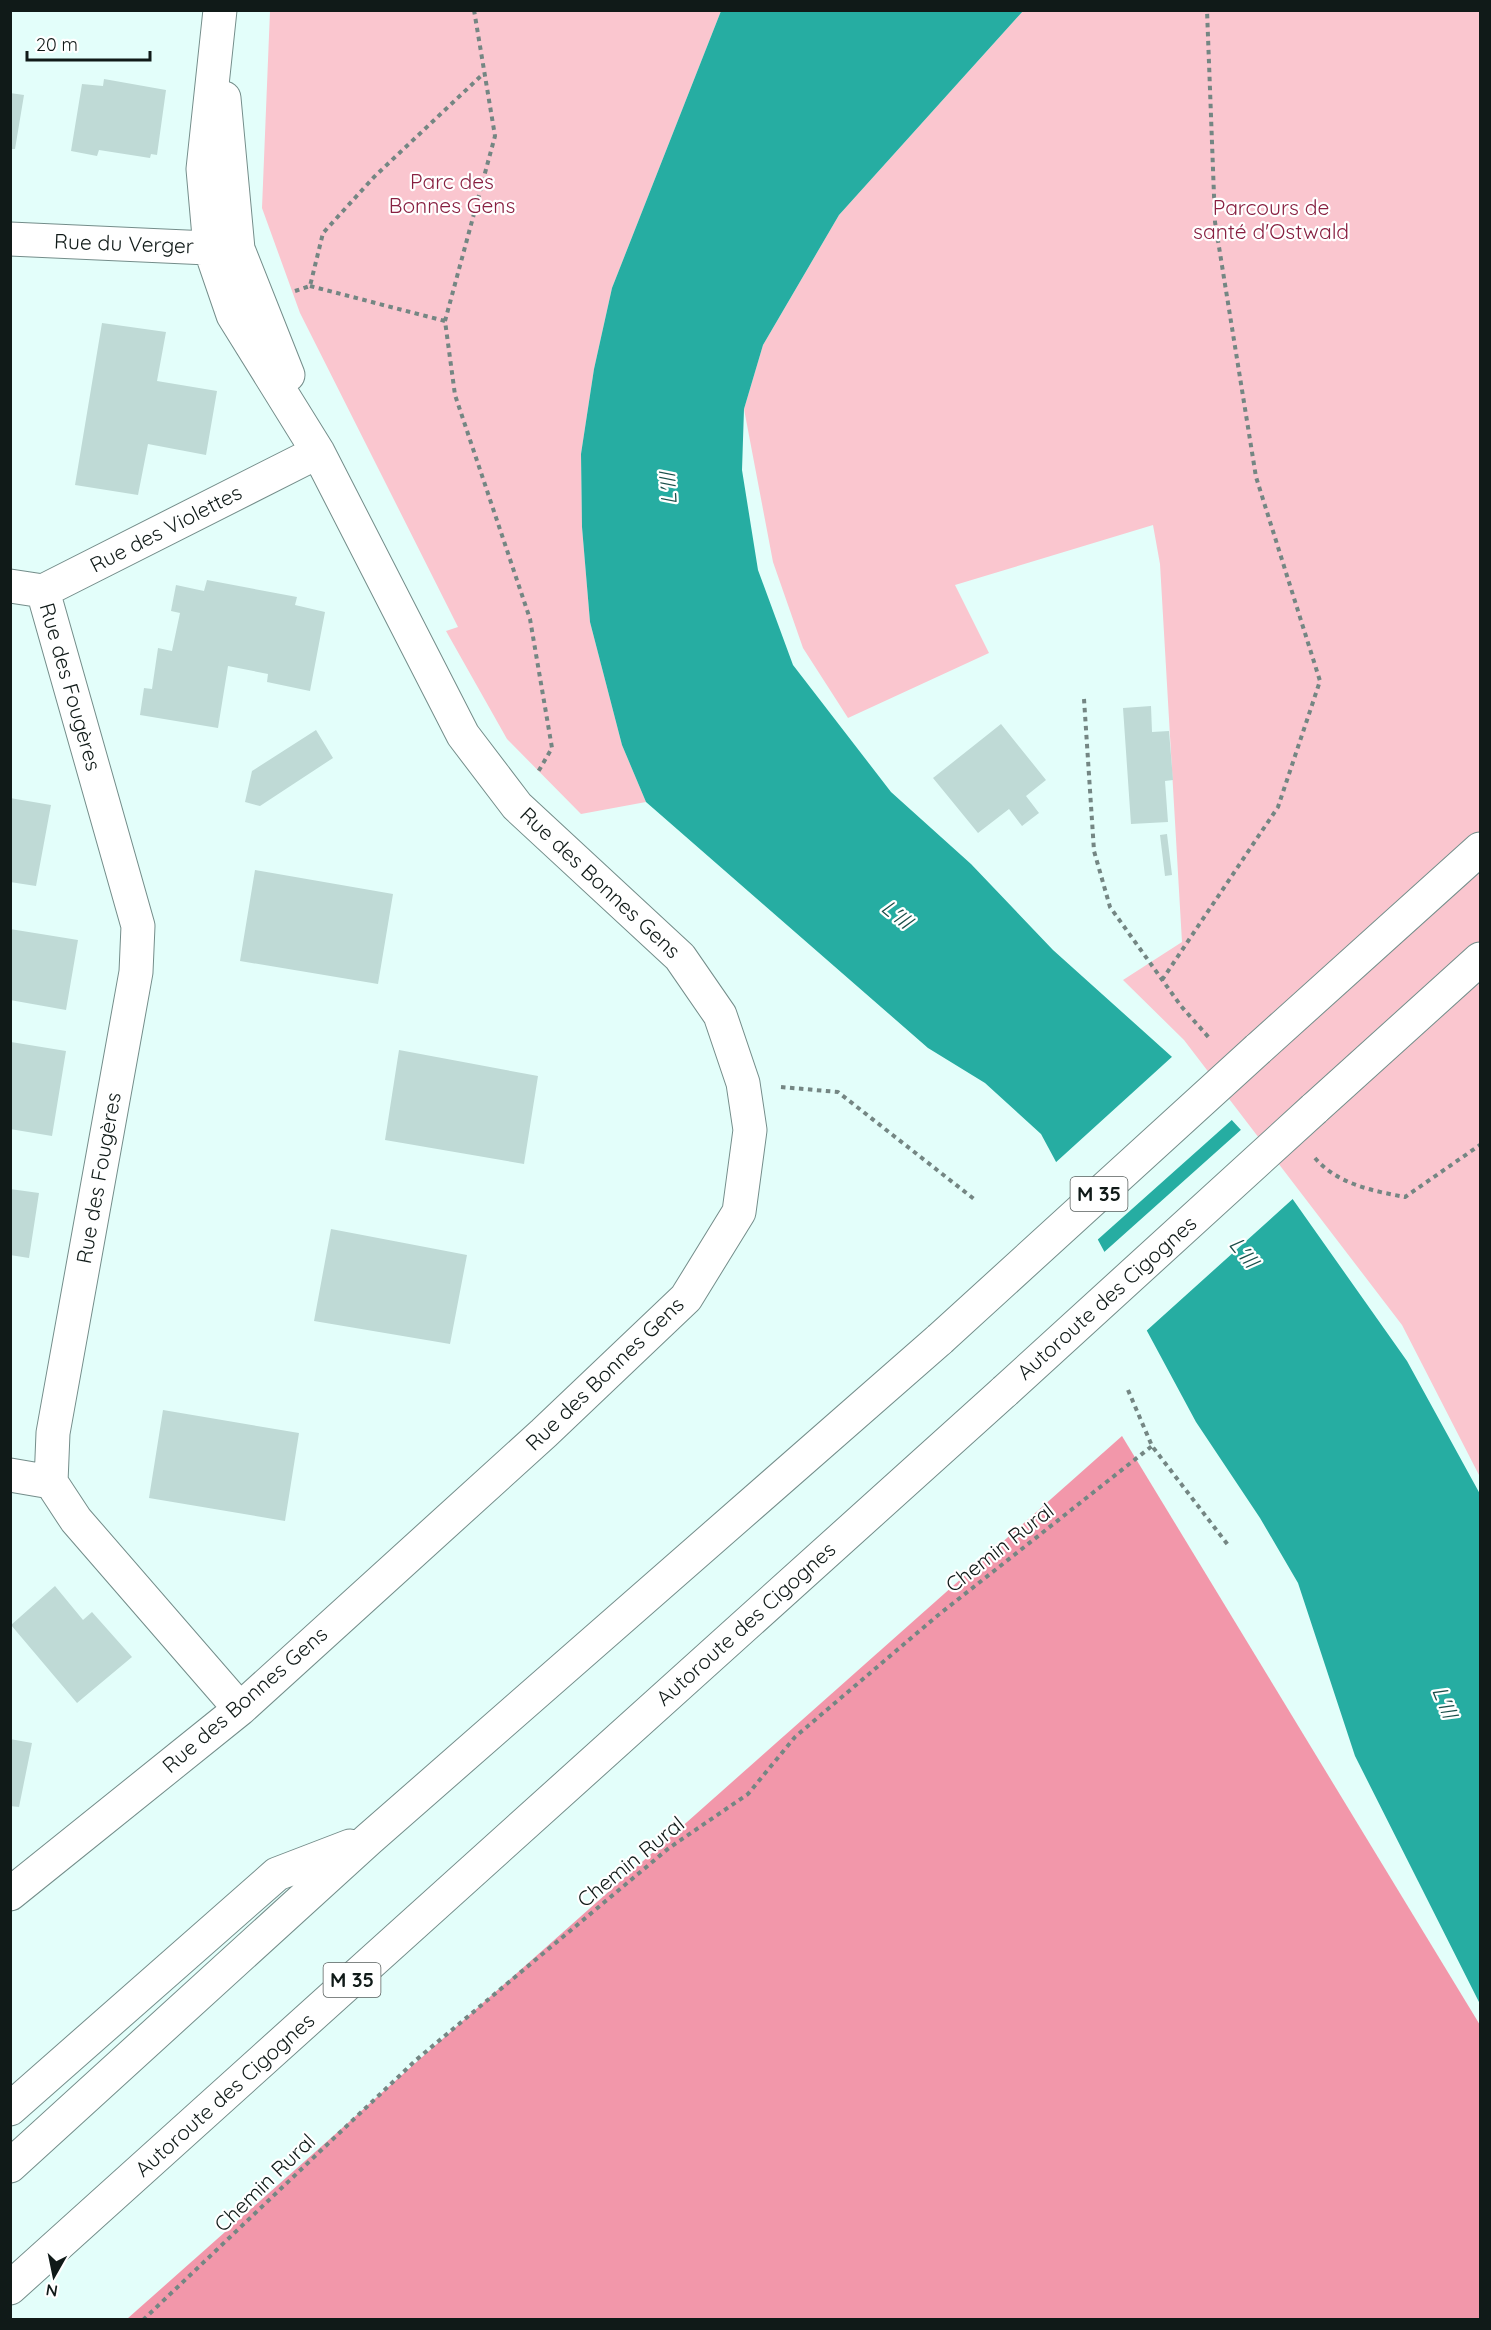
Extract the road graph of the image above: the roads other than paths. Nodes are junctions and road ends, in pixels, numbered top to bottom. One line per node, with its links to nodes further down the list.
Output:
1 (219, 26): 3 (main road, Rue des Bonnes Gens)
2 (10, 239): 3 (main road, Rue du Verger)
3 (224, 249): 4 (main road, Rue des Bonnes Gens); 4 (main road, Rue des Bonnes Gens)
4 (318, 452): 6 (main road, Rue des Violettes); 11 (main road, Rue des Bonnes Gens)
5 (10, 586): 6 (main road)
6 (43, 591): 10 (main road, Rue des Fougères)
7 (1480, 849): 12 (main road, M 35, bridge)
8 (1480, 959): 16 (main road, Autoroute des Cigognes / M 35, bridge)
9 (10, 1475): 10 (main road)
10 (51, 1482): 11 (main road)
11 (240, 1709): 13 (main road, Rue des Bonnes Gens)
12 (369, 1839): 14 (main road); 15 (main road, M 35)
13 (10, 1893)
14 (10, 2109)
15 (10, 2166)
16 (10, 2288)

